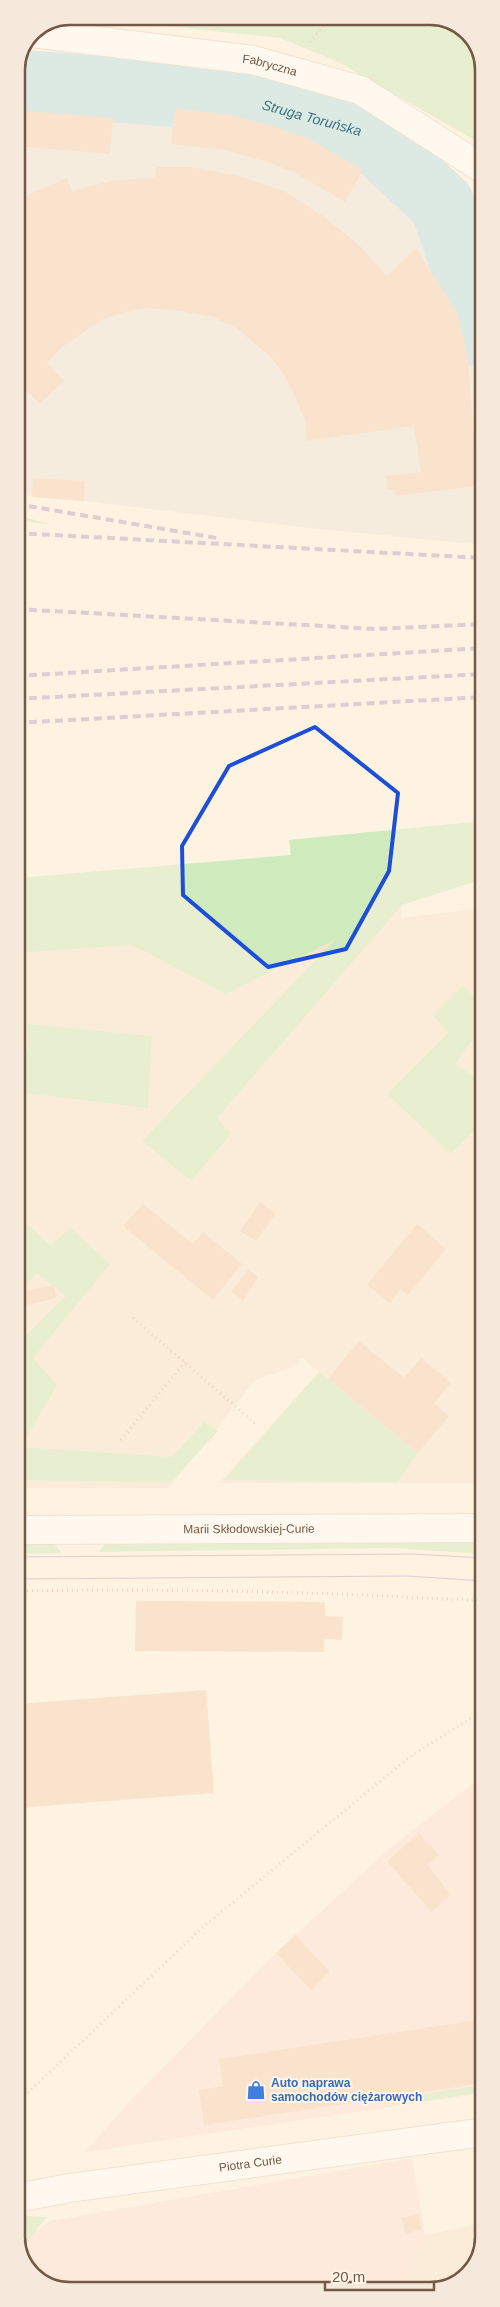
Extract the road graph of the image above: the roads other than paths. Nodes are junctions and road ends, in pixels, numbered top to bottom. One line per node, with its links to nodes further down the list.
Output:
1 (43, 34): 2 (street, Fabryczna)
2 (475, 164)
3 (475, 1528): 4 (street, Marii Skłodowskiej-Curie)
4 (25, 1530)
5 (475, 2133): 6 (street, Piotra Curie)
6 (25, 2196)

